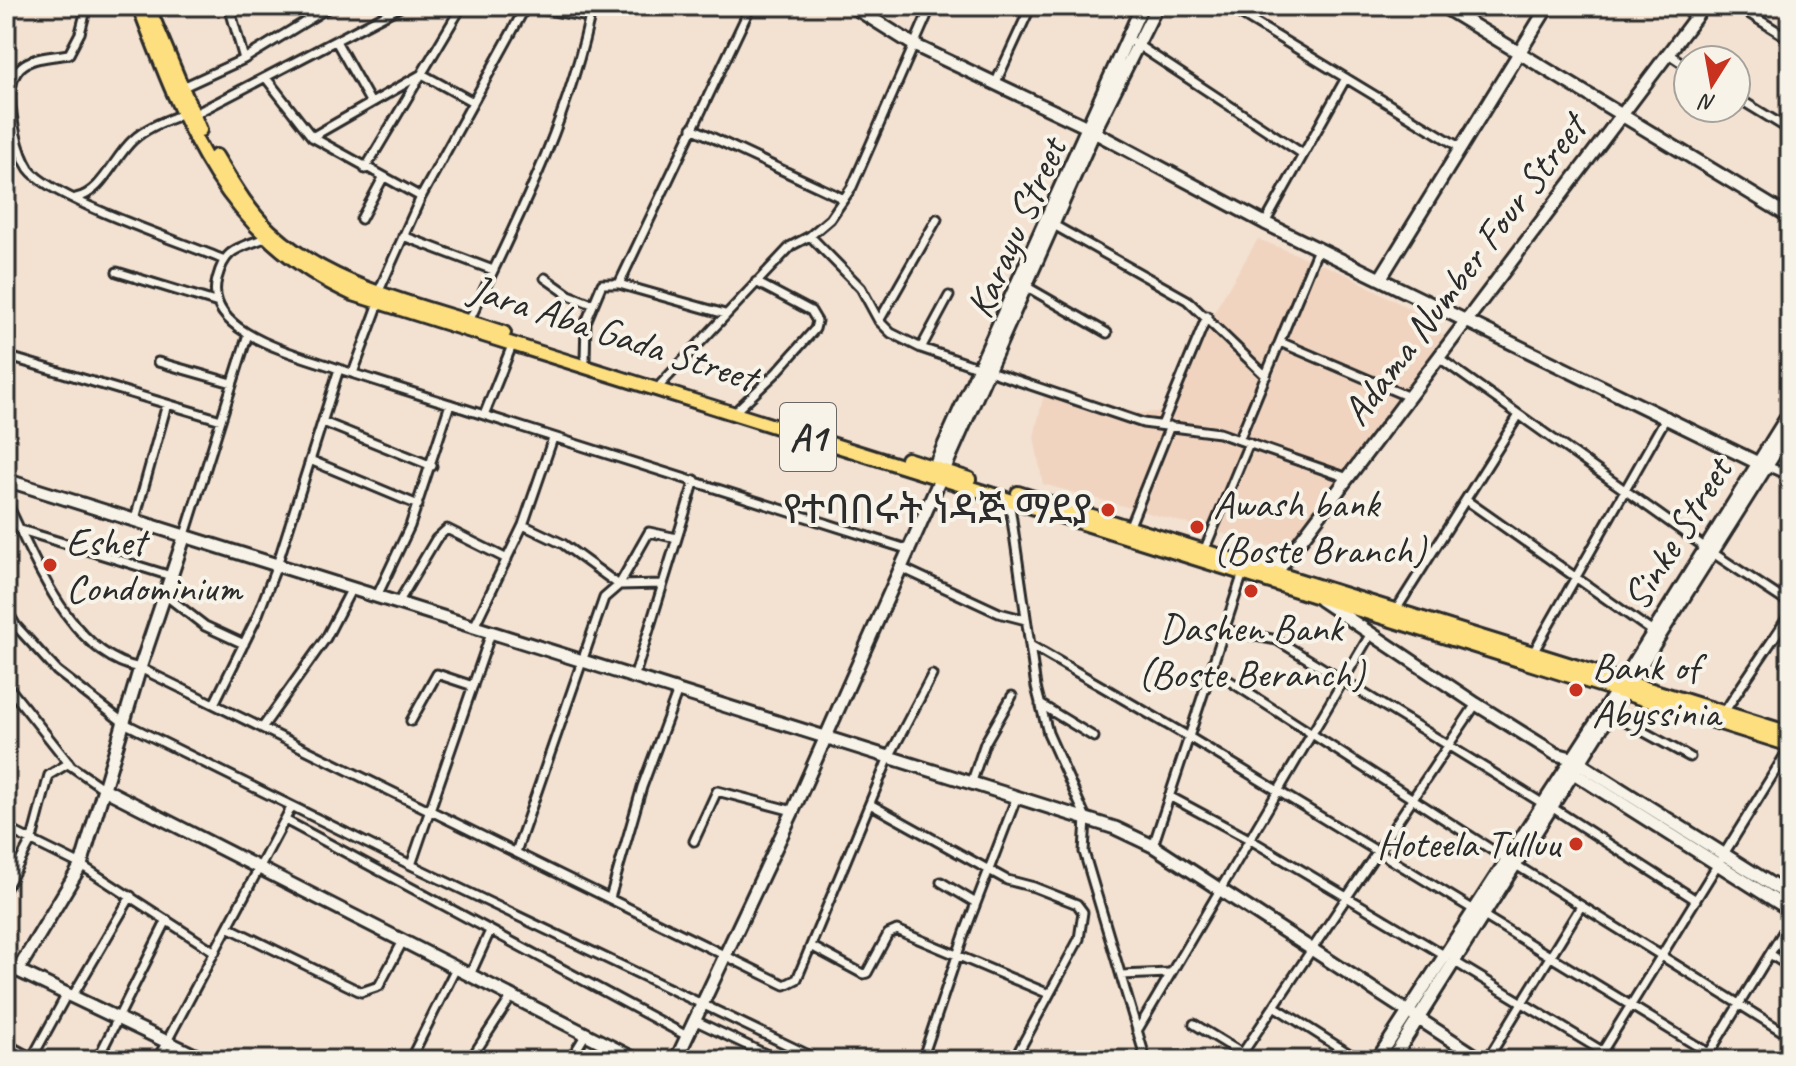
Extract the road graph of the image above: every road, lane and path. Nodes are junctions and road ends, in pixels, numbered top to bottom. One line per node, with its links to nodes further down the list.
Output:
1 (87, 6): 50 (street)
2 (139, 6): 41 (main road, Jara Aba Gada Street / A1)
3 (148, 6): 37 (main road, Jara Aba Gada Street / A1)
4 (300, 6): 23 (street)
5 (331, 6): 23 (street)
6 (402, 6): 26 (street)
7 (462, 6): 33 (street)
8 (524, 6): 22 (street); 38 (street)
9 (592, 6): 22 (street)
10 (751, 6): 43 (street)
11 (852, 6): 27 (street)
12 (931, 6): 27 (street)
13 (1031, 6): 36 (street)
14 (1142, 6): 24 (street, Karayu Street)
15 (1157, 6): 28 (street, Karayu Street)
16 (1227, 6): 35 (street)
17 (1442, 6): 29 (street)
18 (1548, 6): 29 (street)
19 (1704, 6): 30 (street, Adama Number Four Street)
20 (1737, 6): 25 (street)
21 (230, 7): 32 (street)
22 (590, 17): 67 (street)
23 (309, 19): 32 (street)
24 (1127, 38): 28 (street); 44 (street, Karayu Street)
25 (1790, 39)
26 (336, 41): 34 (street); 39 (street)
27 (914, 45): 36 (street); 55 (street)
28 (1137, 46): 44 (street, Karayu Street); 48 (street)
29 (1519, 53): 42 (street); 47 (street)
30 (1667, 53): 31 (street); 42 (street, Adama Number Four Street)
31 (1672, 56)
32 (244, 59): 37 (street)
33 (422, 74): 38 (street); 39 (street); 51 (street)
34 (266, 78): 41 (street); 46 (street)
35 (1346, 78): 47 (street); 48 (street)
36 (996, 82): 44 (street)
37 (181, 88): 41 (main road, Jara Aba Gada Street / A1)
38 (473, 102): 53 (street)
39 (371, 103): 46 (street)
40 (1752, 107): 45 (street)
41 (188, 114): 54 (street); 64 (main road, Jara Aba Gada Street / A1); 75 (main road, Jara Aba Gada Street / A1)
42 (1622, 115): 57 (street); 80 (street, Adama Number Four Street)
43 (692, 128): 55 (street); 73 (street)
44 (1089, 129): 60 (street); 61 (street, Karayu Street); 72 (street, Karayu Street)
45 (1790, 130)
46 (312, 137): 51 (street)
47 (1461, 148): 70 (street)
48 (1303, 154): 60 (street)
49 (10, 157): 50 (street); 56 (street)
50 (29, 169): 54 (street)
51 (365, 169): 52 (street)
52 (383, 178): 53 (street); 58 (street)
53 (421, 197): 62 (street)
54 (76, 198): 66 (street)
55 (844, 199): 63 (street)
56 (7, 212)
57 (1790, 217)
58 (361, 219)
59 (937, 219): 82 (street)
60 (1265, 223): 65 (street)
61 (1052, 224): 72 (street, Karayu Street); 79 (street)
62 (403, 236): 67 (street); 75 (street)
63 (810, 236): 71 (street); 82 (street)
64 (265, 238): 66 (street); 75 (main road, Jara Aba Gada Street / A1)
65 (1318, 249): 70 (street); 85 (street)
66 (222, 259): 76 (street)
67 (493, 270): 81 (street)
68 (117, 272): 76 (street)
69 (545, 278): 77 (street)
70 (1380, 279): 80 (street)
71 (756, 282): 78 (street); 101 (street)
72 (1020, 283): 83 (street); 92 (street, Karayu Street)
73 (619, 284): 77 (street); 78 (street)
74 (949, 296): 87 (street)
75 (378, 298): 81 (main road, Jara Aba Gada Street / A1); 86 (main road, Jara Aba Gada Street / A1); 94 (street)
76 (215, 302): 84 (street)
77 (592, 304): 90 (street)
78 (725, 314): 97 (street)
79 (1207, 316): 95 (street); 108 (street)
80 (1467, 319): 89 (street, Adama Number Four Street); 105 (street)
81 (469, 321): 90 (main road, Jara Aba Gada Street / A1)
82 (879, 321): 87 (street)
83 (1107, 333)
84 (248, 334): 93 (street); 96 (street)
85 (1280, 342): 95 (street); 98 (street)
86 (513, 343): 103 (street); 116 (main road, Jara Aba Gada Street / A1)
87 (921, 348): 92 (street)
88 (6, 356): 99 (street)
89 (1438, 357): 98 (street, Adama Number Four Street); 104 (street)
90 (585, 360): 97 (main road, Jara Aba Gada Street / A1)
91 (158, 362): 96 (street)
92 (984, 368): 108 (street); 116 (street, Karayu Street)
93 (339, 369): 94 (street); 107 (street)
94 (353, 373): 100 (street)
95 (1266, 376): 111 (street)
96 (232, 383): 106 (street)
97 (661, 384): 101 (main road, Jara Aba Gada Street / A1)
98 (1409, 397): 118 (street, Adama Number Four Street)
99 (167, 404): 106 (street); 126 (street)
100 (450, 404): 103 (street); 115 (street)
101 (739, 408): 116 (main road, Jara Aba Gada Street / A1)
102 (1790, 412): 114 (street, Sinke Street)
103 (484, 415): 110 (street)
104 (1519, 415): 121 (street); 123 (street)
105 (1667, 416): 114 (street); 121 (street)
106 (221, 420): 130 (street)
107 (323, 422): 113 (street); 115 (street)
108 (1166, 425): 111 (street); 128 (street)
109 (1790, 429): 114 (street, Sinke Street)
110 (553, 438): 120 (street); 127 (street)
111 (1239, 440): 112 (street)
112 (1249, 443): 118 (street); 133 (street)
113 (310, 460): 125 (street); 136 (street)
114 (1763, 464): 117 (street); 134 (street, Sinke Street)
115 (432, 466): 125 (street)
116 (938, 473): 122 (main road, Jara Aba Gada Street / A1); 128 (main road, Jara Aba Gada Street / A1); 132 (street)
117 (1790, 476)
118 (1348, 478): 139 (street, Adama Number Four Street)
119 (6, 480): 126 (street)
120 (695, 480): 131 (street); 132 (street)
121 (1625, 491): 134 (street); 141 (street)
122 (1009, 499): 138 (main road, Jara Aba Gada Street / A1); 153 (street)
123 (1466, 500): 141 (street); 151 (street)
124 (6, 501): 129 (street)
125 (418, 505): 146 (street)
126 (135, 519): 130 (street)
127 (523, 525): 135 (street); 143 (street)
128 (1129, 528): 133 (main road, Jara Aba Gada Street / A1)
129 (21, 530): 140 (street); 163 (street)
130 (185, 535): 136 (street); 140 (street)
131 (677, 538): 142 (street); 143 (street)
132 (910, 550): 137 (street)
133 (1204, 551): 139 (main road, Jara Aba Gada Street / A1)
134 (1710, 551): 149 (street); 156 (street, Sinke Street); 170 (street, Sinke Street)
135 (507, 559): 148 (street); 154 (street)
136 (277, 565): 144 (street); 159 (street)
137 (902, 568): 153 (street); 182 (street)
138 (1243, 573): 147 (main road, Jara Aba Gada Street / A1); 155 (street)
139 (1276, 573): 151 (main road, Jara Aba Gada Street / A1)
140 (171, 576): 145 (street)
141 (1576, 580): 156 (street); 161 (street)
142 (661, 584): 143 (street); 166 (street)
143 (619, 585): 162 (street)
144 (352, 588): 146 (street); 180 (street)
145 (165, 595): 159 (street); 163 (street)
146 (377, 596): 148 (street)
147 (1320, 599): 158 (street); 170 (main road, Jara Aba Gada Street / A1)
148 (398, 603): 154 (street)
149 (1790, 604)
150 (6, 609): 179 (street)
151 (1396, 610): 161 (main road, Jara Aba Gada Street / A1)
152 (1790, 614): 176 (street)
153 (1026, 620): 160 (street)
154 (474, 627): 157 (street)
155 (1224, 630): 164 (street); 167 (street)
156 (1653, 632): 170 (street, Sinke Street)
157 (491, 633): 162 (street); 169 (street)
158 (1370, 635): 167 (street); 175 (street)
159 (244, 644): 173 (street)
160 (1030, 645): 174 (street); 185 (street)
161 (1533, 653): 170 (main road, Jara Aba Gada Street / A1)
162 (581, 661): 166 (street); 211 (street)
163 (140, 668): 173 (street); 179 (street)
164 (1211, 669): 183 (street); 185 (street)
165 (932, 675): 188 (street)
166 (634, 678): 171 (street)
167 (1344, 680): 183 (street); 187 (street)
168 (6, 684): 190 (street)
169 (473, 686): 178 (street); 201 (street)
170 (1625, 687): 176 (main road, Jara Aba Gada Street / A1); 177 (street); 186 (main road, Jara Aba Gada Street / A1); 191 (street)
171 (677, 693): 182 (street); 224 (street)
172 (1012, 696): 192 (street)
173 (214, 704): 180 (street)
174 (1040, 704): 184 (street); 203 (street)
175 (1476, 704): 187 (street); 191 (street)
176 (1724, 712): 181 (main road, Jara Aba Gada Street / A1)
177 (1613, 715): 189 (street); 191 (street)
178 (411, 721)
179 (124, 723): 193 (street); 199 (street)
180 (262, 728): 201 (street)
181 (1790, 733)
182 (827, 735): 188 (street); 202 (street)
183 (1311, 735): 194 (street); 196 (street)
184 (1094, 737)
185 (1189, 737): 194 (street); 195 (street)
186 (1790, 746): 213 (street)
187 (1448, 747): 196 (street); 200 (street)
188 (889, 757): 192 (street); 198 (street)
189 (1690, 757)
190 (69, 763): 193 (street); 206 (street)
191 (1573, 766): 200 (street); 213 (street)
192 (971, 784): 197 (street)
193 (104, 789): 214 (street); 216 (street)
194 (1278, 790): 207 (street); 210 (street)
195 (1169, 796): 207 (street); 209 (street)
196 (1413, 798): 210 (street); 212 (street)
197 (1016, 799): 203 (street); 217 (street)
198 (870, 804): 217 (street); 235 (street)
199 (292, 806): 204 (street); 215 (street)
200 (1548, 806): 212 (street); 225 (street)
201 (431, 810): 211 (street); 215 (street)
202 (793, 811): 208 (street); 239 (street)
203 (1084, 816): 209 (street); 249 (street)
204 (285, 820): 216 (street); 233 (street)
205 (6, 828): 206 (street)
206 (32, 839): 214 (street); 219 (street)
207 (1249, 839): 220 (street); 222 (street)
208 (694, 841)
209 (1153, 846): 220 (street)
210 (1378, 851): 222 (street); 229 (street)
211 (516, 852): 224 (street)
212 (1511, 862): 227 (street); 229 (street)
213 (1721, 862): 223 (street); 225 (street); 228 (street)
214 (81, 865): 221 (street); 245 (street)
215 (411, 865): 254 (street)
216 (260, 868): 232 (street); 234 (street)
217 (990, 868): 226 (street); 250 (street)
218 (941, 882): 226 (street)
219 (6, 888)
220 (1219, 890): 236 (street); 247 (street)
221 (131, 896): 230 (street); 251 (street)
222 (1347, 896): 236 (street); 243 (street)
223 (1790, 896)
224 (610, 898): 239 (street)
225 (1696, 900): 242 (street)
226 (976, 903): 240 (street)
227 (1580, 908): 241 (street); 242 (street)
228 (1790, 910)
229 (1479, 913): 241 (street); 243 (street)
230 (167, 920): 237 (street); 259 (street)
231 (1790, 921): 238 (street)
232 (228, 927): 234 (street); 237 (street)
233 (490, 931): 248 (street); 264 (street)
234 (403, 941): 246 (street)
235 (811, 946): 239 (street); 240 (street)
236 (1309, 949): 256 (street); 258 (street)
237 (215, 952): 266 (street)
238 (1770, 954): 244 (street); 255 (street)
239 (726, 955): 254 (street)
240 (958, 956): 250 (street); 283 (street)
241 (1551, 957): 253 (street); 257 (street)
242 (1660, 957): 255 (street); 257 (street)
243 (1450, 959): 253 (street); 258 (street)
244 (1790, 967)
245 (12, 968): 251 (street)
246 (456, 968): 248 (street); 276 (street)
247 (1169, 973): 249 (street); 262 (street)
248 (470, 975): 252 (street)
249 (1121, 975): 262 (street)
250 (1049, 994): 284 (street)
251 (70, 995): 259 (street); 272 (street)
252 (512, 996): 263 (street); 277 (street)
253 (1522, 1003): 268 (street); 290 (street)
254 (701, 1005): 260 (street); 282 (street)
255 (1739, 1005): 265 (street); 271 (street)
256 (1274, 1006): 270 (street); 287 (street)
257 (1631, 1006): 268 (street); 271 (street)
258 (1413, 1016): 288 (street); 289 (street); 290 (street)
259 (118, 1019): 266 (street); 273 (street)
260 (694, 1020): 264 (street); 281 (street)
261 (1194, 1024): 270 (street)
262 (1137, 1031): 285 (street)
263 (586, 1034): 269 (street); 278 (street)
264 (687, 1036): 280 (street)
265 (1790, 1036)
266 (167, 1042): 274 (street); 275 (street)
267 (6, 1044): 272 (street)
268 (1602, 1051): 291 (street)
269 (614, 1055): 279 (street)
270 (1240, 1057): 286 (street)
271 (1707, 1057): 292 (street)
272 (32, 1059)
273 (97, 1060)
274 (157, 1060)
275 (205, 1060)
276 (410, 1060)
277 (470, 1060)
278 (570, 1060)
279 (637, 1060)
280 (676, 1060)
281 (778, 1060)
282 (819, 1060)
283 (922, 1060)
284 (1014, 1060)
285 (1146, 1060)
286 (1253, 1060)
287 (1359, 1060)
288 (1377, 1060)
289 (1392, 1060)
290 (1484, 1060)
291 (1597, 1060)
292 (1720, 1060)

